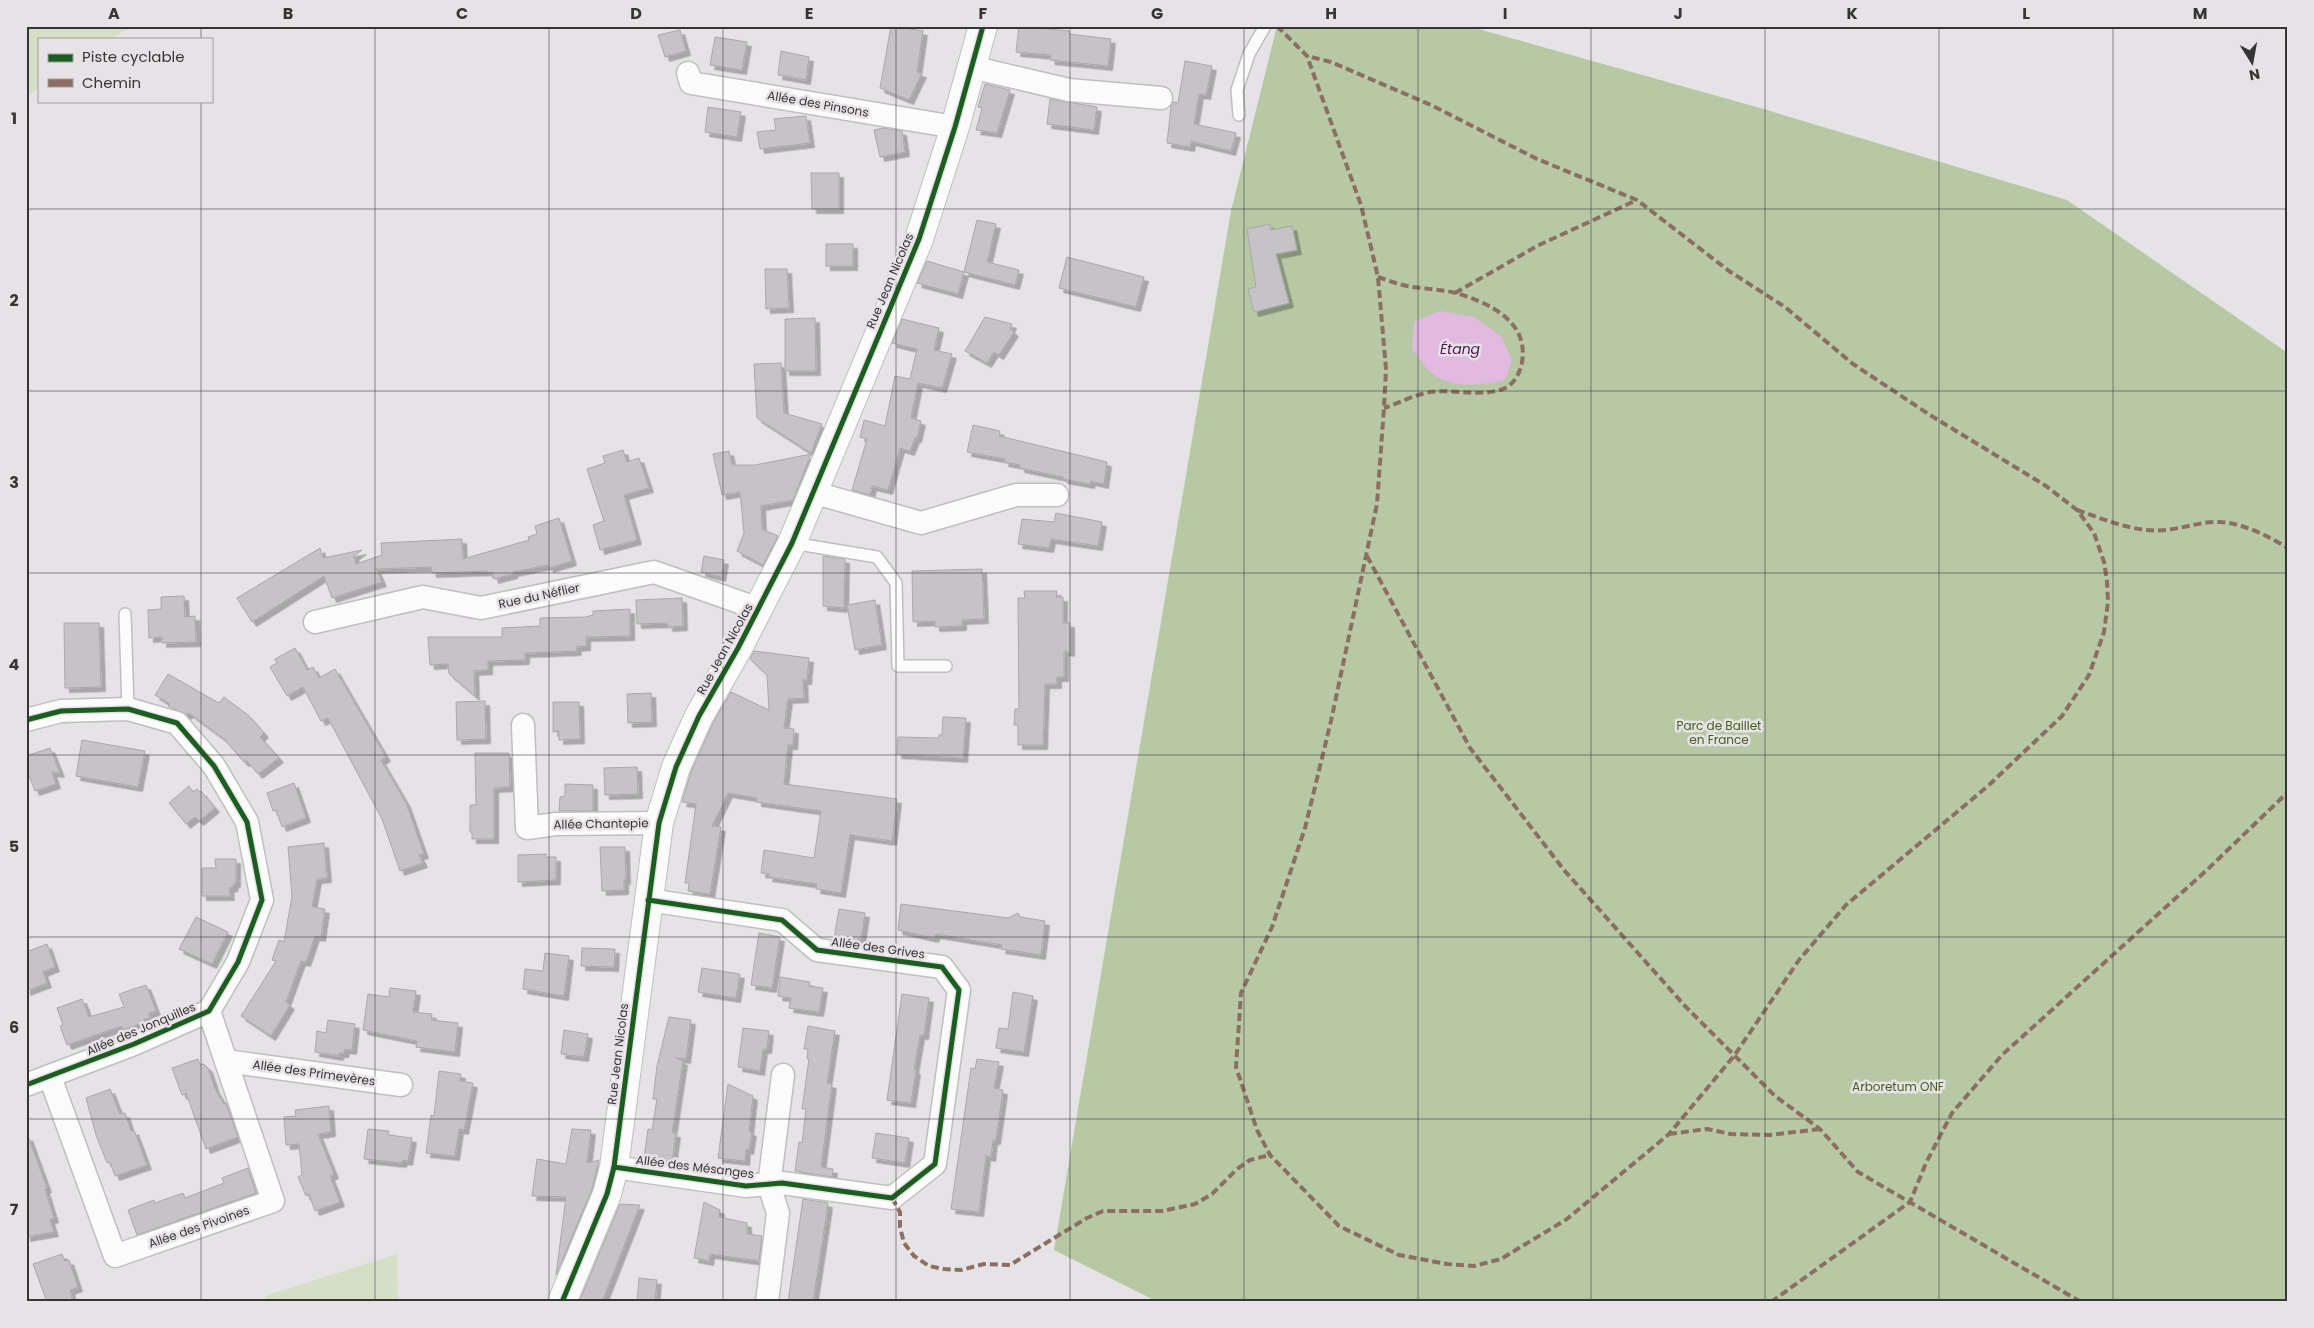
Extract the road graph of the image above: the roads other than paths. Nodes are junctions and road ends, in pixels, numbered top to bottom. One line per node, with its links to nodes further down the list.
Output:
1 (983, 26): 3 (street, Rue Jean Nicolas)
2 (1265, 26): 6 (lane)
3 (971, 67): 5 (street); 7 (street, Rue Jean Nicolas)
4 (688, 73): 7 (street, Allée des Pinsons)
5 (1161, 98)
6 (1239, 115)
7 (955, 127): 8 (street, Rue Jean Nicolas)
8 (812, 492): 9 (street); 10 (street, Rue Jean Nicolas)
9 (1057, 494)
10 (792, 543): 11 (street, Rue Jean Nicolas); 14 (lane)
11 (759, 609): 13 (street, Rue du Néflier); 18 (street, Rue Jean Nicolas)
12 (125, 614): 15 (lane)
13 (315, 622)
14 (946, 666)
15 (128, 709): 16 (street, Allée des Jonquilles); 20 (street, Allée des Jonquilles)
16 (26, 720)
17 (523, 725): 18 (street, Allée Chantepie)
18 (659, 823): 19 (street, Rue Jean Nicolas)
19 (648, 900): 26 (street, Rue Jean Nicolas); 28 (street, Allée des Grives)
20 (209, 1011): 21 (street, Allée des Pivoines); 23 (street, Allée des Jonquilles)
21 (226, 1061): 23 (street, Allée des Pivoines); 25 (street, Allée des Primevères)
22 (783, 1075): 27 (street, Allée des Mésanges)
23 (50, 1078): 24 (street, Allée des Jonquilles)
24 (26, 1085)
25 (401, 1085)
26 (614, 1167): 27 (street, Allée des Mésanges); 29 (street, Rue Jean Nicolas)
27 (769, 1185): 28 (street, Allée des Mésanges); 30 (street, Allée des Mésanges)
28 (892, 1198)
29 (562, 1302)
30 (767, 1302)

